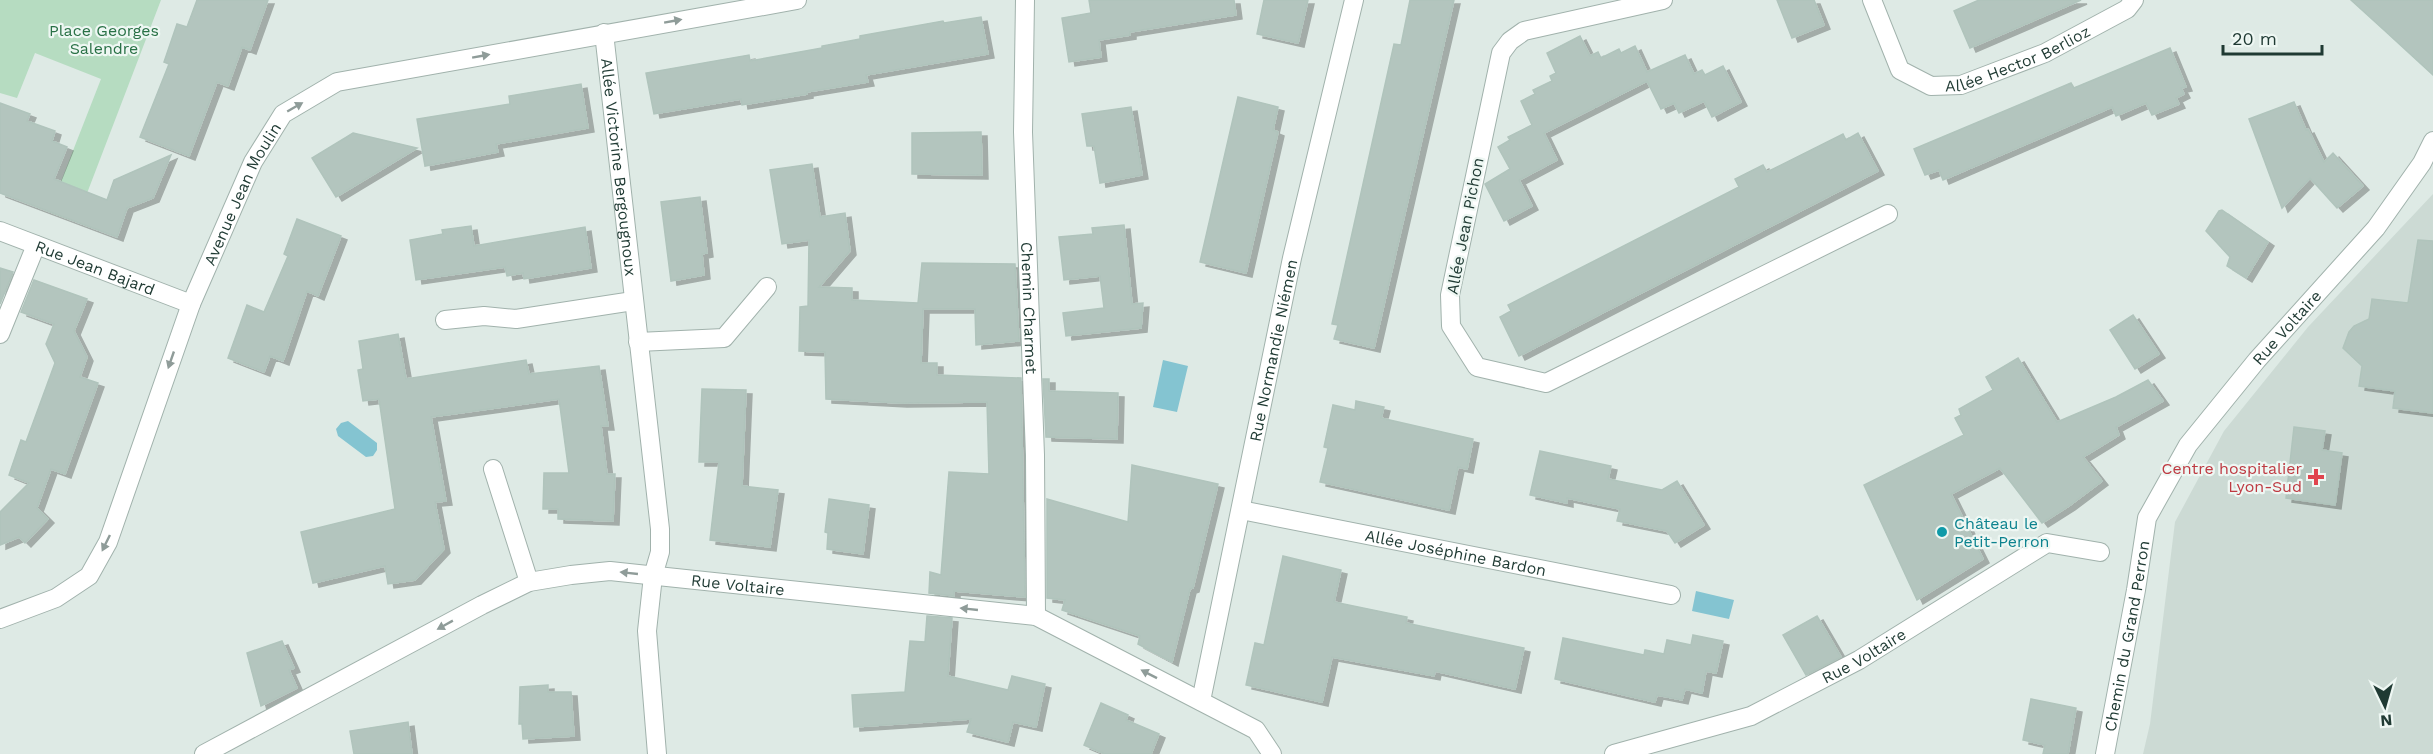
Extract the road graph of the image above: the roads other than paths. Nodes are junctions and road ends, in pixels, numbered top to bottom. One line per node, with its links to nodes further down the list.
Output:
1 (797, 0): 7 (street, Avenue Jean Moulin, one-way to 1)
2 (1025, 0): 25 (street, Chemin Charmet)
3 (1354, 0): 19 (street, Rue Normandie Niémen)
4 (1663, 0): 9 (street, Allée Jean Pichon)
5 (1872, 0): 6 (street, Allée Hector Berlioz)
6 (2134, 0)
7 (604, 33): 13 (street, Allée Victorine Bergougnoux); 14 (street, Avenue Jean Moulin, one-way to 7)
8 (2433, 141): 20 (street, Rue Voltaire)
9 (1888, 214)
10 (0, 231): 11 (street, Rue Jean Bajard)
11 (36, 245): 14 (street, Rue Jean Bajard); 16 (street)
12 (767, 287): 17 (street)
13 (633, 301): 15 (street, Allée Victorine Bergougnoux); 17 (street, Allée Victorine Bergougnoux)
14 (190, 304): 26 (street, Avenue Jean Moulin, one-way to 26)
15 (445, 320)
16 (0, 334)
17 (638, 342): 22 (street, Allée Victorine Bergougnoux)
18 (493, 469): 23 (street)
19 (1241, 510): 24 (street, Allée Joséphine Bardon); 27 (street, Rue Normandie Niémen)
20 (2147, 518): 32 (street, Chemin du Grand Perron)
21 (2100, 552): 31 (street, Rue Voltaire)
22 (653, 576): 23 (street, Rue Voltaire, one-way to 23); 25 (street, Rue Voltaire, one-way to 22); 29 (street, Allée Victorine Bergougnoux)
23 (529, 582): 28 (street, Rue Voltaire, one-way to 28)
24 (1671, 595)
25 (1036, 616): 27 (street, Rue Voltaire, one-way to 25)
26 (0, 619)
27 (1201, 701): 30 (street, Rue Voltaire)
28 (204, 754)
29 (657, 754)
30 (1272, 754)
31 (1614, 754)
32 (2105, 754)

